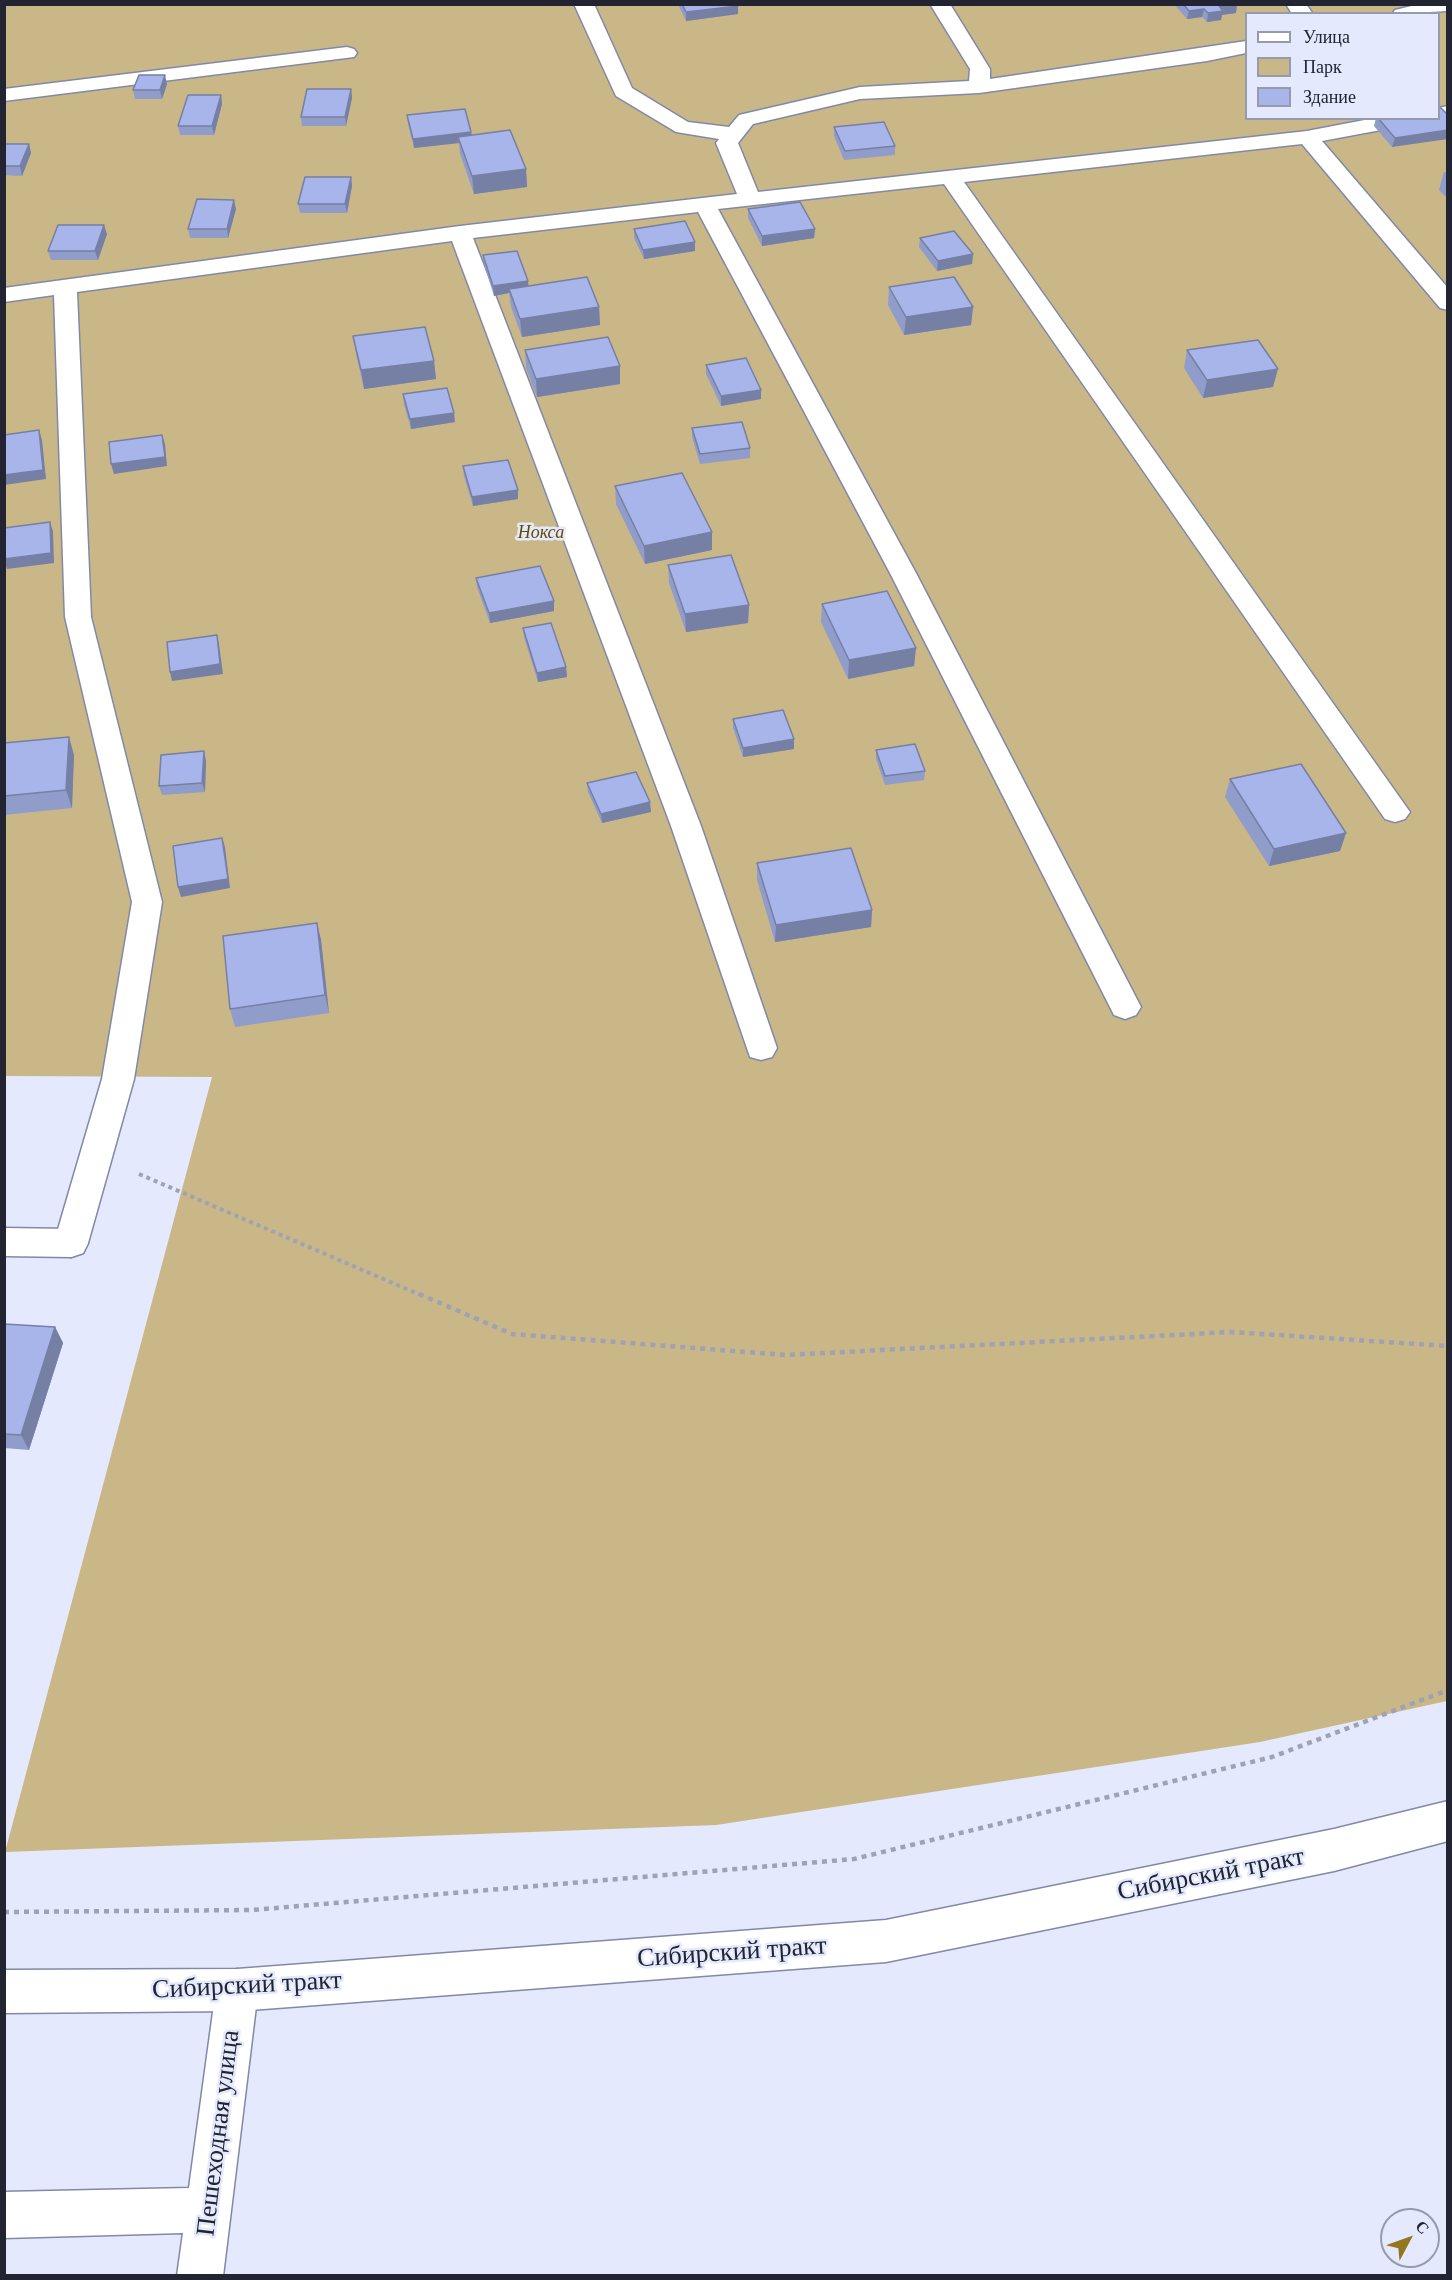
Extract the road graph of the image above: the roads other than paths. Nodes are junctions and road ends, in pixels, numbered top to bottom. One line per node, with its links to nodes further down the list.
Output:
1 (584, 4): 10 (main road)
2 (940, 4): 7 (main road)
3 (1448, 5): 4 (main road)
4 (1412, 12)
5 (1245, 46): 7 (main road)
6 (347, 52): 8 (main road)
7 (979, 87): 10 (main road)
8 (4, 95)
9 (1402, 120): 11 (main road)
10 (734, 134): 13 (main road)
11 (1307, 137): 12 (main road); 18 (main road)
12 (950, 177): 13 (main road); 19 (main road)
13 (750, 198): 14 (main road)
14 (705, 205): 15 (main road); 20 (main road)
15 (460, 233): 16 (main road); 21 (main road)
16 (65, 285): 17 (main road); 22 (main road)
17 (4, 295)
18 (1448, 303)
19 (1395, 812)
20 (1125, 1007)
21 (761, 1048)
22 (4, 1242)
23 (1448, 1821): 24 (main road, Сибирский тракт)
24 (237, 1990): 25 (main road, Сибирский тракт); 26 (main road, Пешеходная улица)
25 (4, 1992)
26 (209, 2210): 27 (main road); 28 (main road, Пешеходная улица)
27 (4, 2215)
28 (200, 2276)

